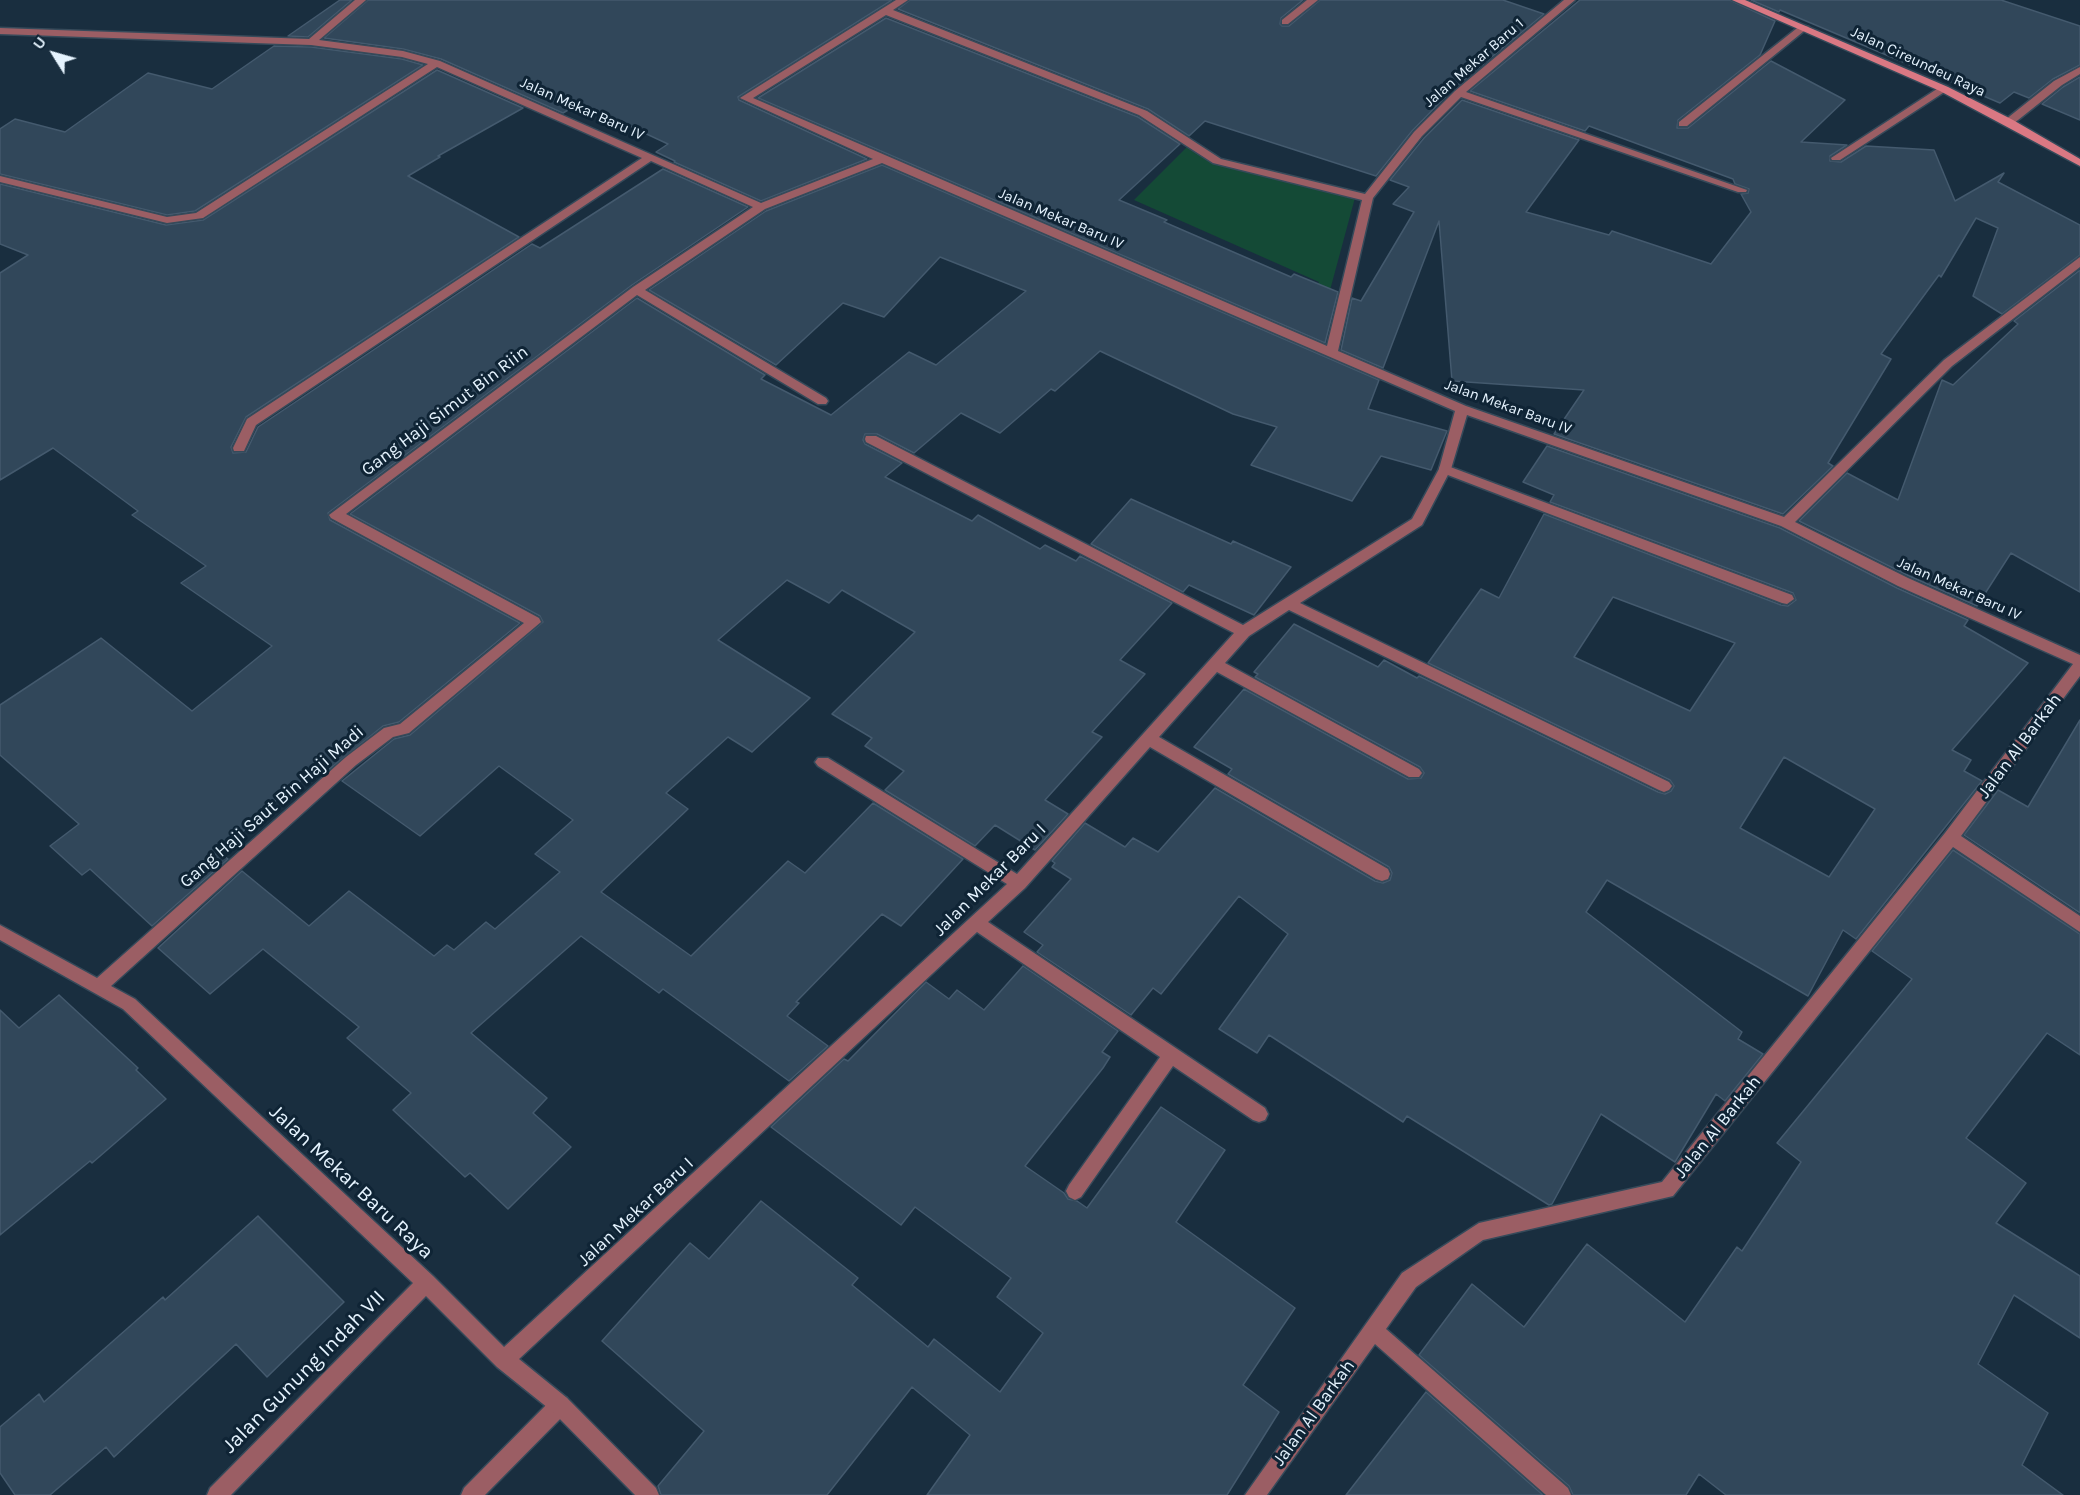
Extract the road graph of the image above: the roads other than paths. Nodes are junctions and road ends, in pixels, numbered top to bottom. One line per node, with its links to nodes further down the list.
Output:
1 (360, 0): 10 (street)
2 (903, 0): 6 (street)
3 (1313, 0): 7 (street)
4 (1570, 0): 14 (street, Jalan Mekar Baru 1)
5 (1737, 0): 8 (main road, Jalan Cireundeu Raya)
6 (886, 11): 19 (street, Jalan Mekar Baru IV); 23 (street)
7 (1285, 22)
8 (1804, 27): 13 (main road, Jalan Cireundeu Raya); 16 (street)
9 (0, 31): 10 (street, Jalan Mekar Baru IV)
10 (311, 42): 11 (street, Jalan Mekar Baru IV)
11 (436, 63): 17 (street, Jalan Mekar Baru IV); 21 (street)
12 (2080, 70): 15 (street)
13 (1944, 89): 15 (main road, Jalan Cireundeu Raya); 18 (street)
14 (1459, 93): 22 (street); 23 (street, Jalan Mekar Baru 1)
15 (2009, 122): 20 (main road, Jalan Cireundeu Raya)
16 (1683, 124)
17 (650, 157): 24 (street, Jalan Mekar Baru IV); 31 (street)
18 (1836, 158)
19 (882, 159): 24 (street); 27 (street, Jalan Mekar Baru IV)
20 (2080, 163)
21 (0, 179)
22 (1742, 190)
23 (1368, 198): 27 (street, Jalan Mekar Baru 1)
24 (761, 207): 26 (street, Gang Haji Simut Bin Riin)
25 (2080, 261): 33 (street)
26 (637, 290): 28 (street); 36 (street, Gang Haji Simut Bin Riin)
27 (1331, 353): 29 (street, Jalan Mekar Baru IV)
28 (822, 401)
29 (1462, 409): 32 (street, Jalan Mekar Baru I); 33 (street, Jalan Mekar Baru IV)
30 (871, 439): 37 (street)
31 (240, 448)
32 (1445, 469): 34 (street); 35 (street, Jalan Mekar Baru I)
33 (1786, 523): 38 (street, Jalan Mekar Baru IV)
34 (1787, 599)
35 (1287, 603): 37 (street, Jalan Mekar Baru I); 43 (street)
36 (534, 622): 50 (street, Gang Haji Saut Bin Haji Madi)
37 (1244, 632): 39 (street, Jalan Mekar Baru I)
38 (2080, 663): 44 (street, Jalan Al Barkah)
39 (1214, 664): 40 (street, Jalan Mekar Baru I); 42 (street)
40 (1149, 739): 45 (street); 46 (street, Jalan Mekar Baru I)
41 (824, 762): 46 (street)
42 (1414, 773)
43 (1664, 786)
44 (1951, 838): 48 (street); 55 (street, Jalan Al Barkah)
45 (1382, 874)
46 (1019, 883): 47 (street, Jalan Mekar Baru I)
47 (977, 923): 51 (street); 56 (street, Jalan Mekar Baru I)
48 (2080, 925)
49 (0, 932): 50 (street, Jalan Mekar Baru Raya)
50 (98, 987): 54 (street, Jalan Mekar Baru Raya)
51 (1171, 1055): 52 (street); 53 (street)
52 (1259, 1114)
53 (1075, 1191)
54 (426, 1283): 56 (street, Jalan Mekar Baru Raya); 58 (street, Jalan Gunung Indah VII)
55 (1374, 1331): 61 (street, Jalan Al Barkah); 62 (street)
56 (504, 1360): 57 (street, Jalan Mekar Baru Raya)
57 (560, 1405): 59 (street); 60 (street, Jalan Mekar Baru Raya)
58 (217, 1495)
59 (471, 1495)
60 (649, 1495)
61 (1255, 1495)
62 (1561, 1495)

